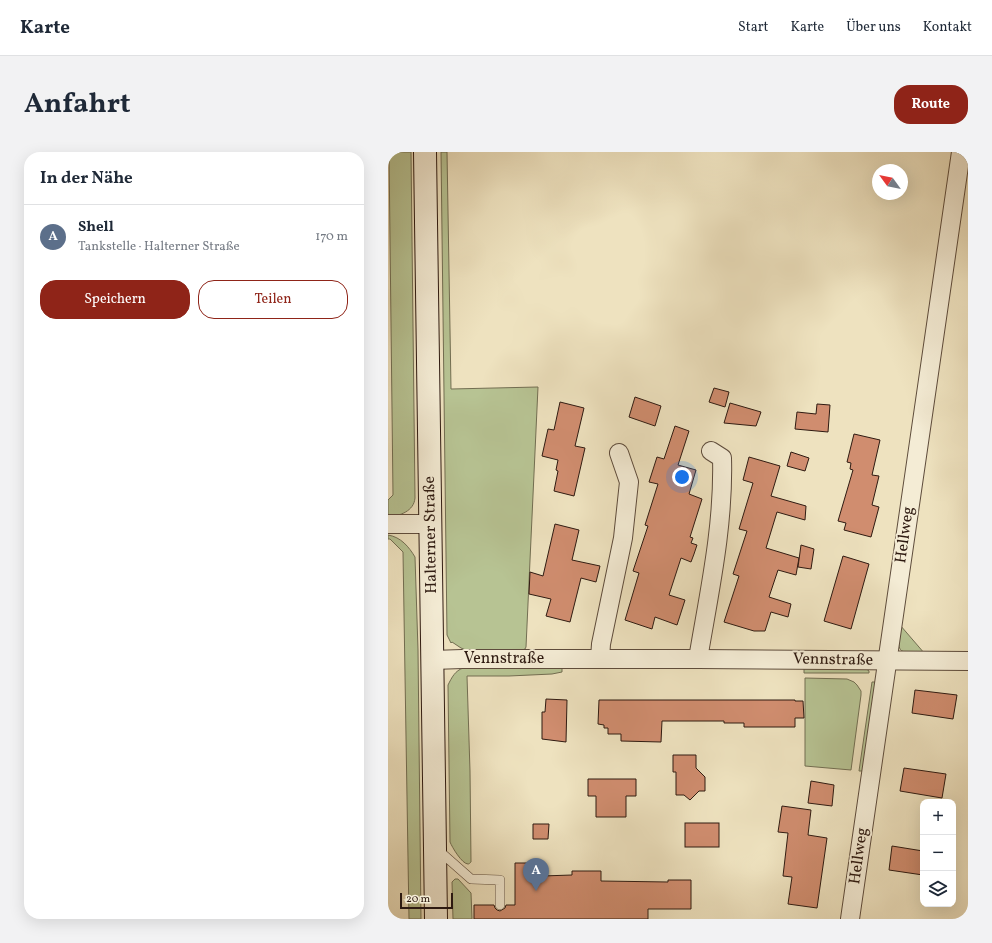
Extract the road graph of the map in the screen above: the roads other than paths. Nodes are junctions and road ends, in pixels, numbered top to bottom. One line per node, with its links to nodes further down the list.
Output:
1 (425, 152): 6 (main road, Halterner Straße)
2 (961, 152): 10 (street, Hellweg)
3 (711, 451): 8 (street)
4 (619, 453): 7 (street)
5 (388, 524): 6 (street)
6 (431, 524): 9 (main road, Halterner Straße)
7 (600, 659): 8 (street, Vennstraße); 9 (street, Vennstraße)
8 (698, 659): 10 (street, Vennstraße)
9 (432, 660): 12 (main road, Halterner Straße)
10 (887, 660): 11 (street, Vennstraße); 15 (street, Hellweg)
11 (968, 661)
12 (435, 847): 13 (lane); 14 (main road, Halterner Straße)
13 (500, 905)
14 (436, 919)
15 (850, 919)

